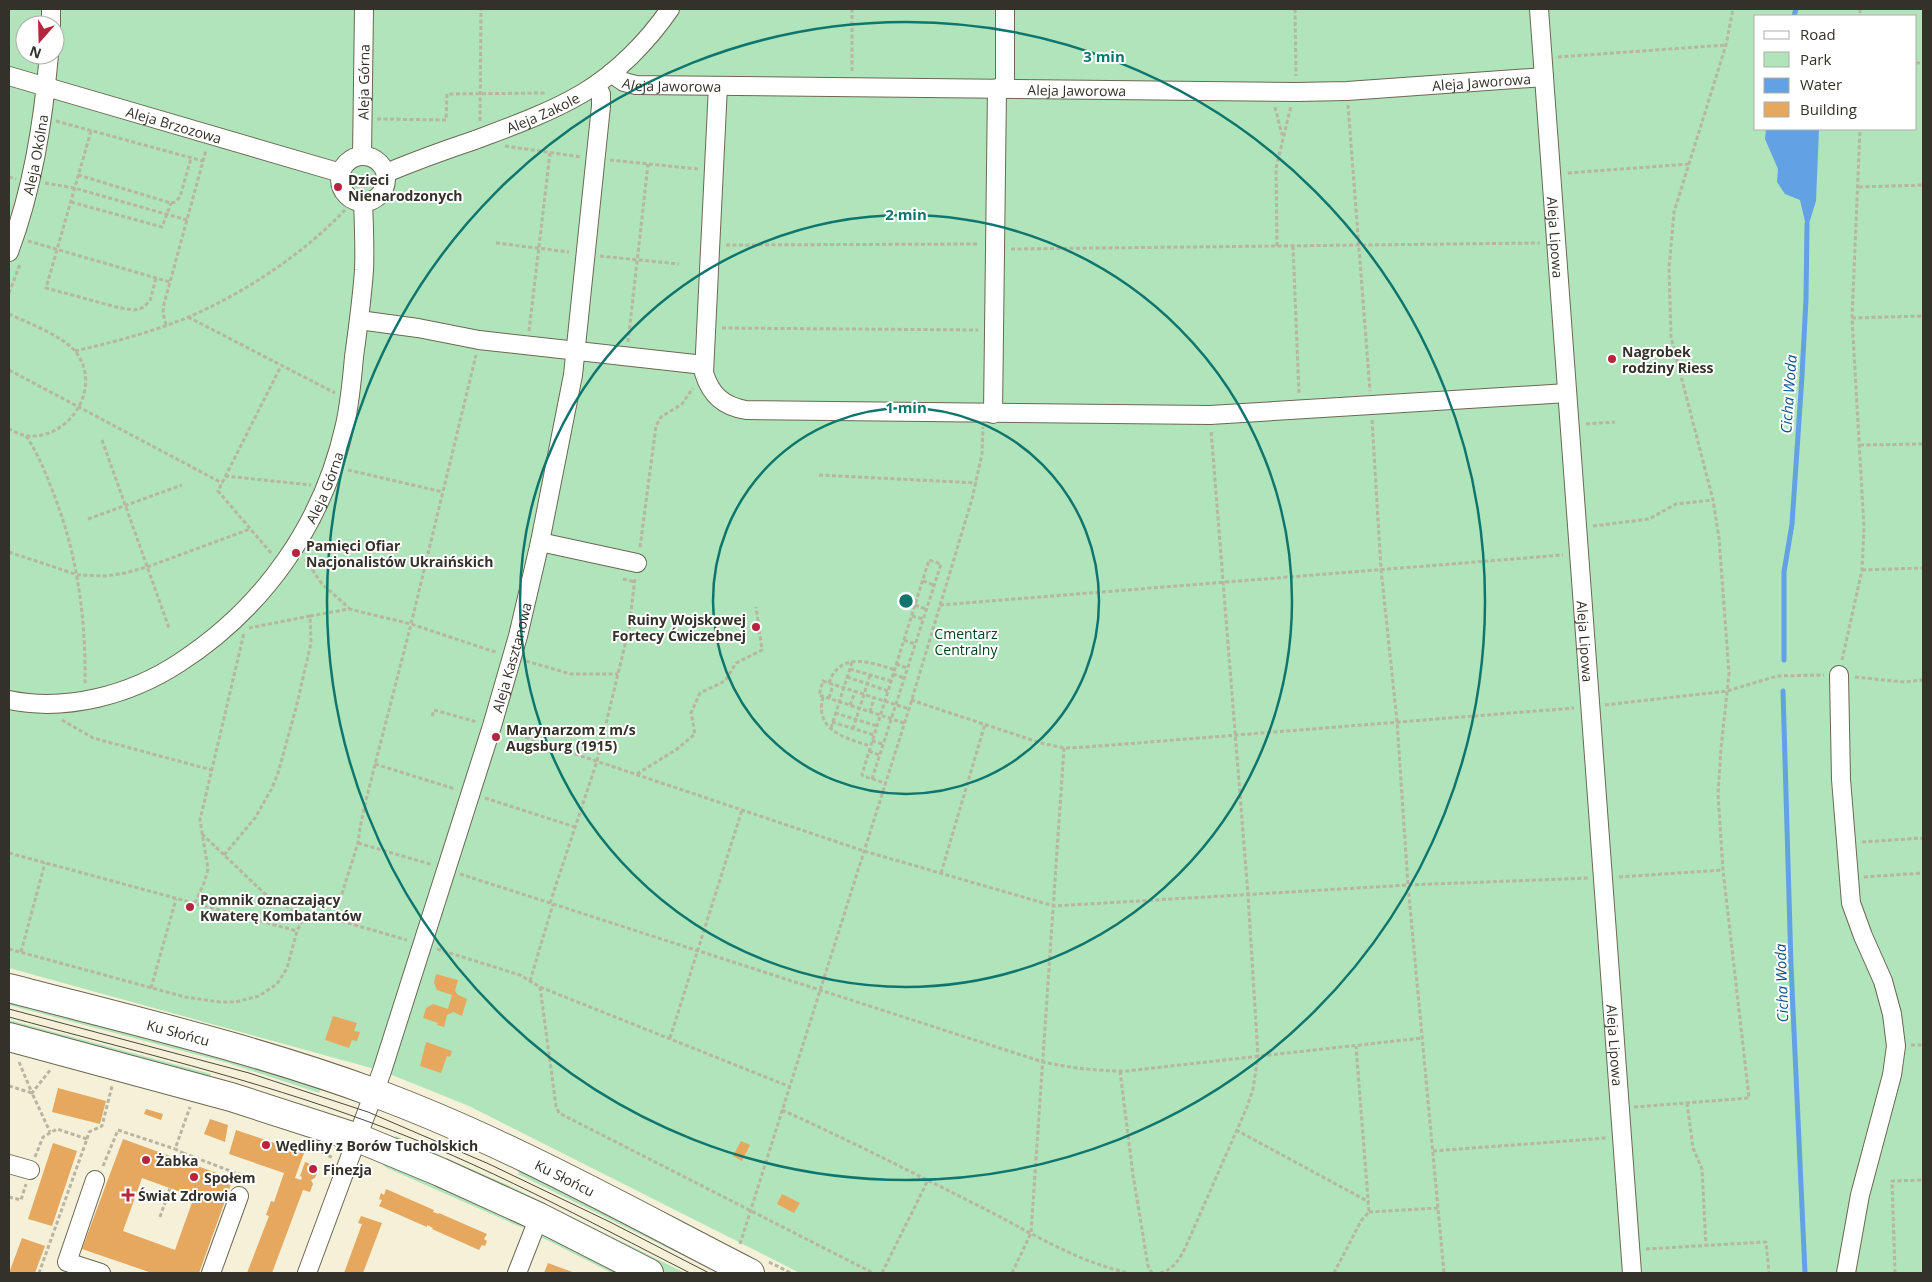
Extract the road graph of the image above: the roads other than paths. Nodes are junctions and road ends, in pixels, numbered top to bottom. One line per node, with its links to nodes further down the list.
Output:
1 (364, 9): 13 (street, Aleja Górna)
2 (670, 9): 6 (street, Aleja Zakole)
3 (1005, 9): 12 (street)
4 (1539, 9): 8 (street, Aleja Lipowa)
5 (47, 65): 11 (street, Aleja Okólna)
6 (611, 73): 9 (street, Aleja Zakole); 10 (street, Aleja Jaworowa)
7 (9, 76): 11 (street, Aleja Brzozowa)
8 (1544, 77): 12 (street, Aleja Jaworowa); 21 (street, Aleja Lipowa)
9 (596, 84): 15 (street, Aleja Zakole); 19 (street, Aleja Kasztanowa)
10 (718, 86): 12 (street, Aleja Jaworowa); 20 (street)
11 (46, 87): 14 (street, Aleja Brzozowa); 17 (street, Aleja Okólna)
12 (1001, 88): 22 (street)
13 (362, 156): 14 (street); 15 (street)
14 (341, 173): 16 (street)
15 (386, 173): 16 (street)
16 (359, 201): 18 (street, Aleja Górna)
17 (12, 244)
18 (359, 320): 19 (street); 26 (street, Aleja Górna)
19 (574, 350): 20 (street); 23 (street, Aleja Kasztanowa)
20 (704, 367): 22 (street)
21 (1567, 393): 22 (street); 42 (street, Aleja Lipowa)
22 (988, 414)
23 (540, 542): 24 (street); 29 (street, Aleja Kasztanowa)
24 (637, 563)
25 (1839, 675): 43 (street)
26 (9, 700)
27 (9, 988): 29 (main road, Ku Słońcu)
28 (13, 1048): 30 (main road)
29 (378, 1082): 30 (street); 36 (main road, Ku Słońcu)
30 (358, 1138): 35 (main road); 39 (street)
31 (9, 1164): 32 (street)
32 (30, 1170)
33 (95, 1180): 37 (street)
34 (239, 1196): 38 (street)
35 (539, 1217): 40 (street); 41 (main road)
36 (743, 1269)
37 (101, 1273)
38 (213, 1273)
39 (307, 1273)
40 (517, 1273)
41 (649, 1273)
42 (1632, 1273)
43 (1846, 1273)

